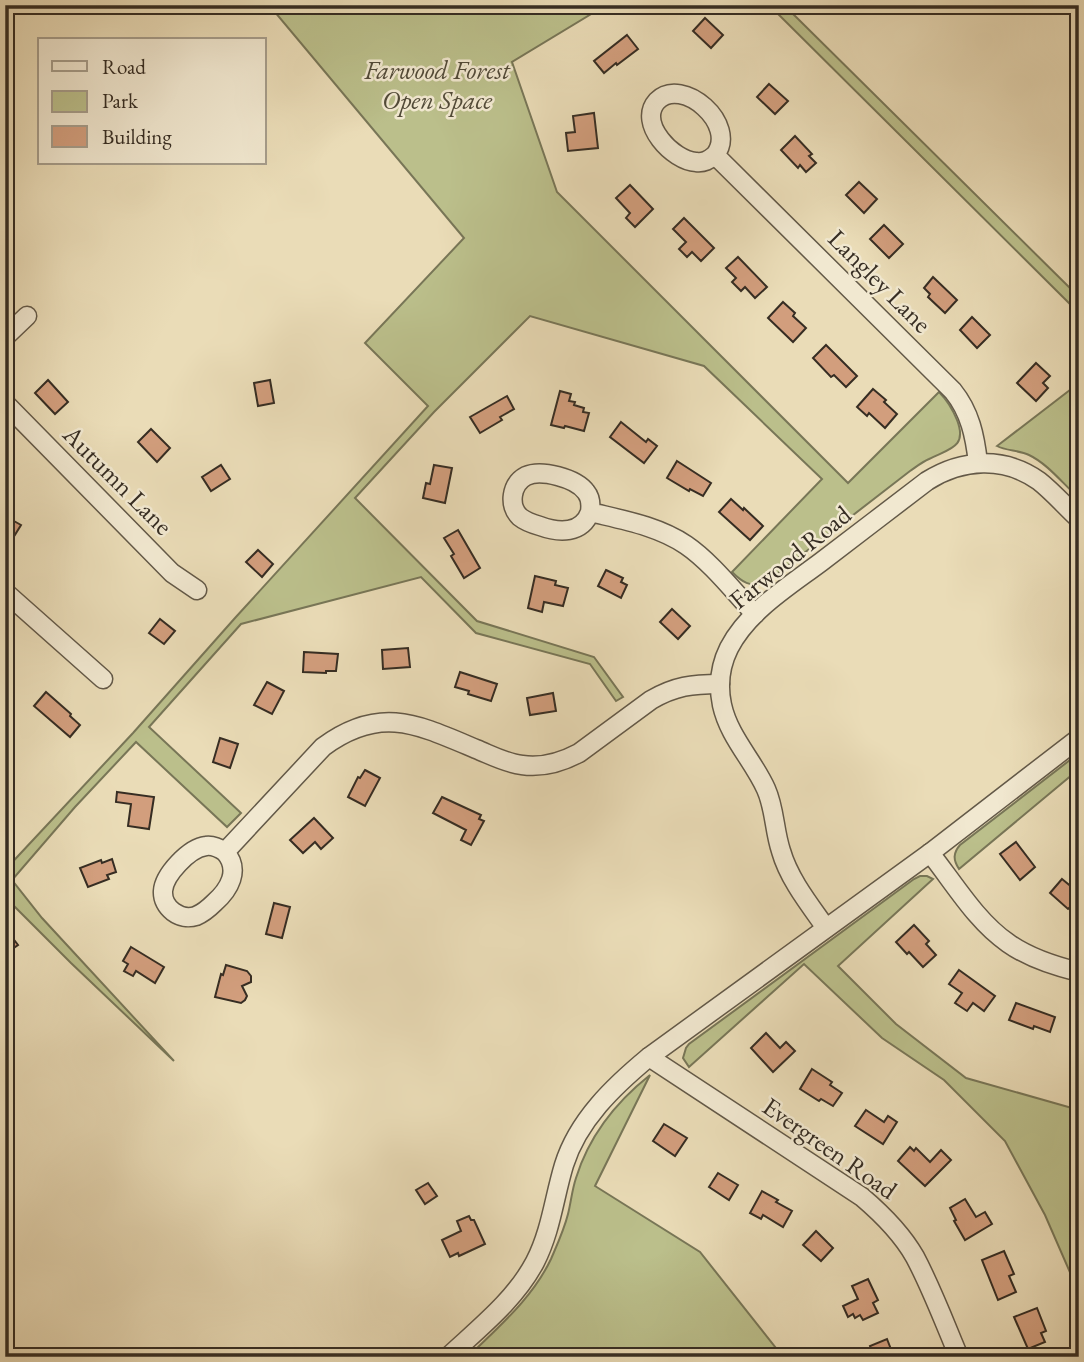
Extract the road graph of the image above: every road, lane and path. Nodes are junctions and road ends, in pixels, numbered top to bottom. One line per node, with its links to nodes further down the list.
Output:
1 (715, 155): 5 (street, Langley Lane)
2 (27, 316): 3 (street)
3 (5, 337)
4 (5, 403): 8 (street, Autumn Lane)
5 (978, 463): 7 (street, Farwood Road); 10 (street, Farwood Road)
6 (590, 512): 10 (street)
7 (1079, 519)
8 (197, 590)
9 (5, 592): 11 (street)
10 (755, 614): 12 (street, Farwood Road)
11 (103, 679)
12 (720, 684): 14 (street); 16 (street, Farwood Road)
13 (1079, 738): 15 (street)
14 (225, 852)
15 (930, 852): 16 (street); 17 (street)
16 (826, 928): 18 (street)
17 (1079, 972)
18 (649, 1057): 19 (street); 20 (street, Evergreen Road)
19 (448, 1357)
20 (959, 1357)

